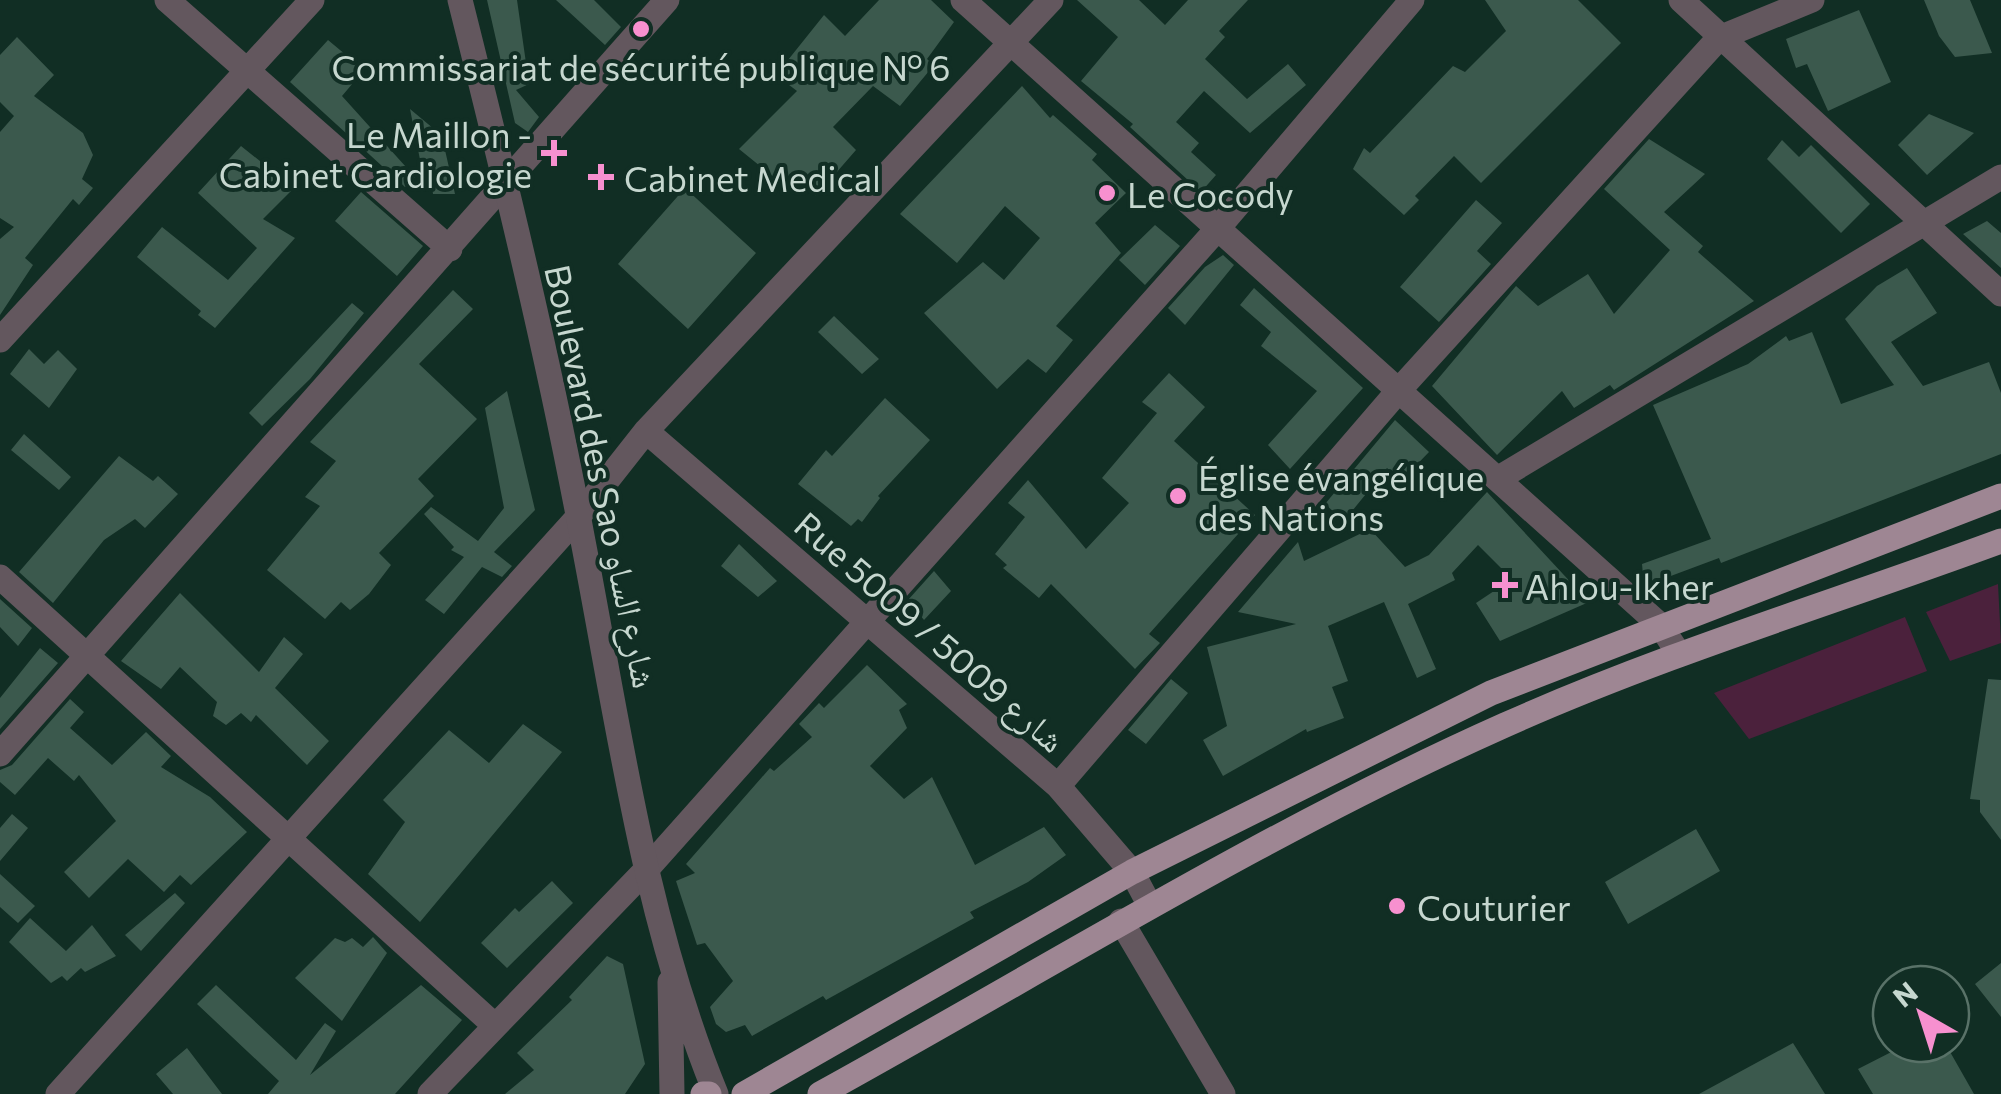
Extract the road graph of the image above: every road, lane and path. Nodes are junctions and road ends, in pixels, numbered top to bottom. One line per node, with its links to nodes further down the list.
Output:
1 (167, 0): 12 (street)
2 (312, 0): 12 (street)
3 (460, 0): 14 (street, Boulevard des Sao شارع الساو)
4 (667, 0): 14 (street)
5 (963, 0): 11 (street)
6 (1051, 0): 11 (street)
7 (1412, 0): 16 (street)
8 (1681, 0): 10 (street)
9 (1812, 0): 10 (street)
10 (1719, 38): 15 (street); 20 (street)
11 (1013, 44): 16 (street); 21 (street)
12 (246, 72): 17 (street); 19 (street)
13 (2001, 177): 15 (street)
14 (506, 181): 17 (street); 24 (street, Boulevard des Sao شارع الساو)
15 (1923, 223): 18 (street); 22 (street)
16 (1219, 227): 20 (street); 27 (street)
17 (450, 249): 30 (street)
18 (2001, 294)
19 (0, 340)
20 (1400, 390): 22 (street); 32 (street)
21 (646, 431): 24 (street); 27 (street, Rue 5009 / شارع 5009)
22 (1499, 478): 28 (street)
23 (2001, 496): 28 (main road)
24 (578, 516): 33 (street); 34 (street, Boulevard des Sao شارع الساو)
25 (2001, 540): 29 (main road)
26 (0, 577): 30 (street)
27 (864, 624): 32 (street, Rue 5009 / شارع 5009); 34 (street)
28 (1660, 625): 29 (street); 35 (main road)
29 (1679, 654): 36 (main road)
30 (87, 656): 31 (street); 33 (street)
31 (0, 754)
32 (1058, 786): 35 (street, Rue 5009 / شارع 5009)
33 (288, 838): 39 (street); 40 (street)
34 (646, 870): 38 (street, Boulevard des Sao شارع الساو); 39 (street)
35 (1132, 872): 36 (street, Rue 5009 / شارع 5009); 44 (main road)
36 (1149, 904): 37 (main road)
37 (1122, 922): 45 (main road); 46 (street)
38 (672, 968): 42 (street); 43 (street)
39 (493, 1024): 41 (street)
40 (58, 1094)
41 (430, 1094)
42 (672, 1094)
43 (716, 1094)
44 (744, 1094)
45 (820, 1094)
46 (1223, 1094)

